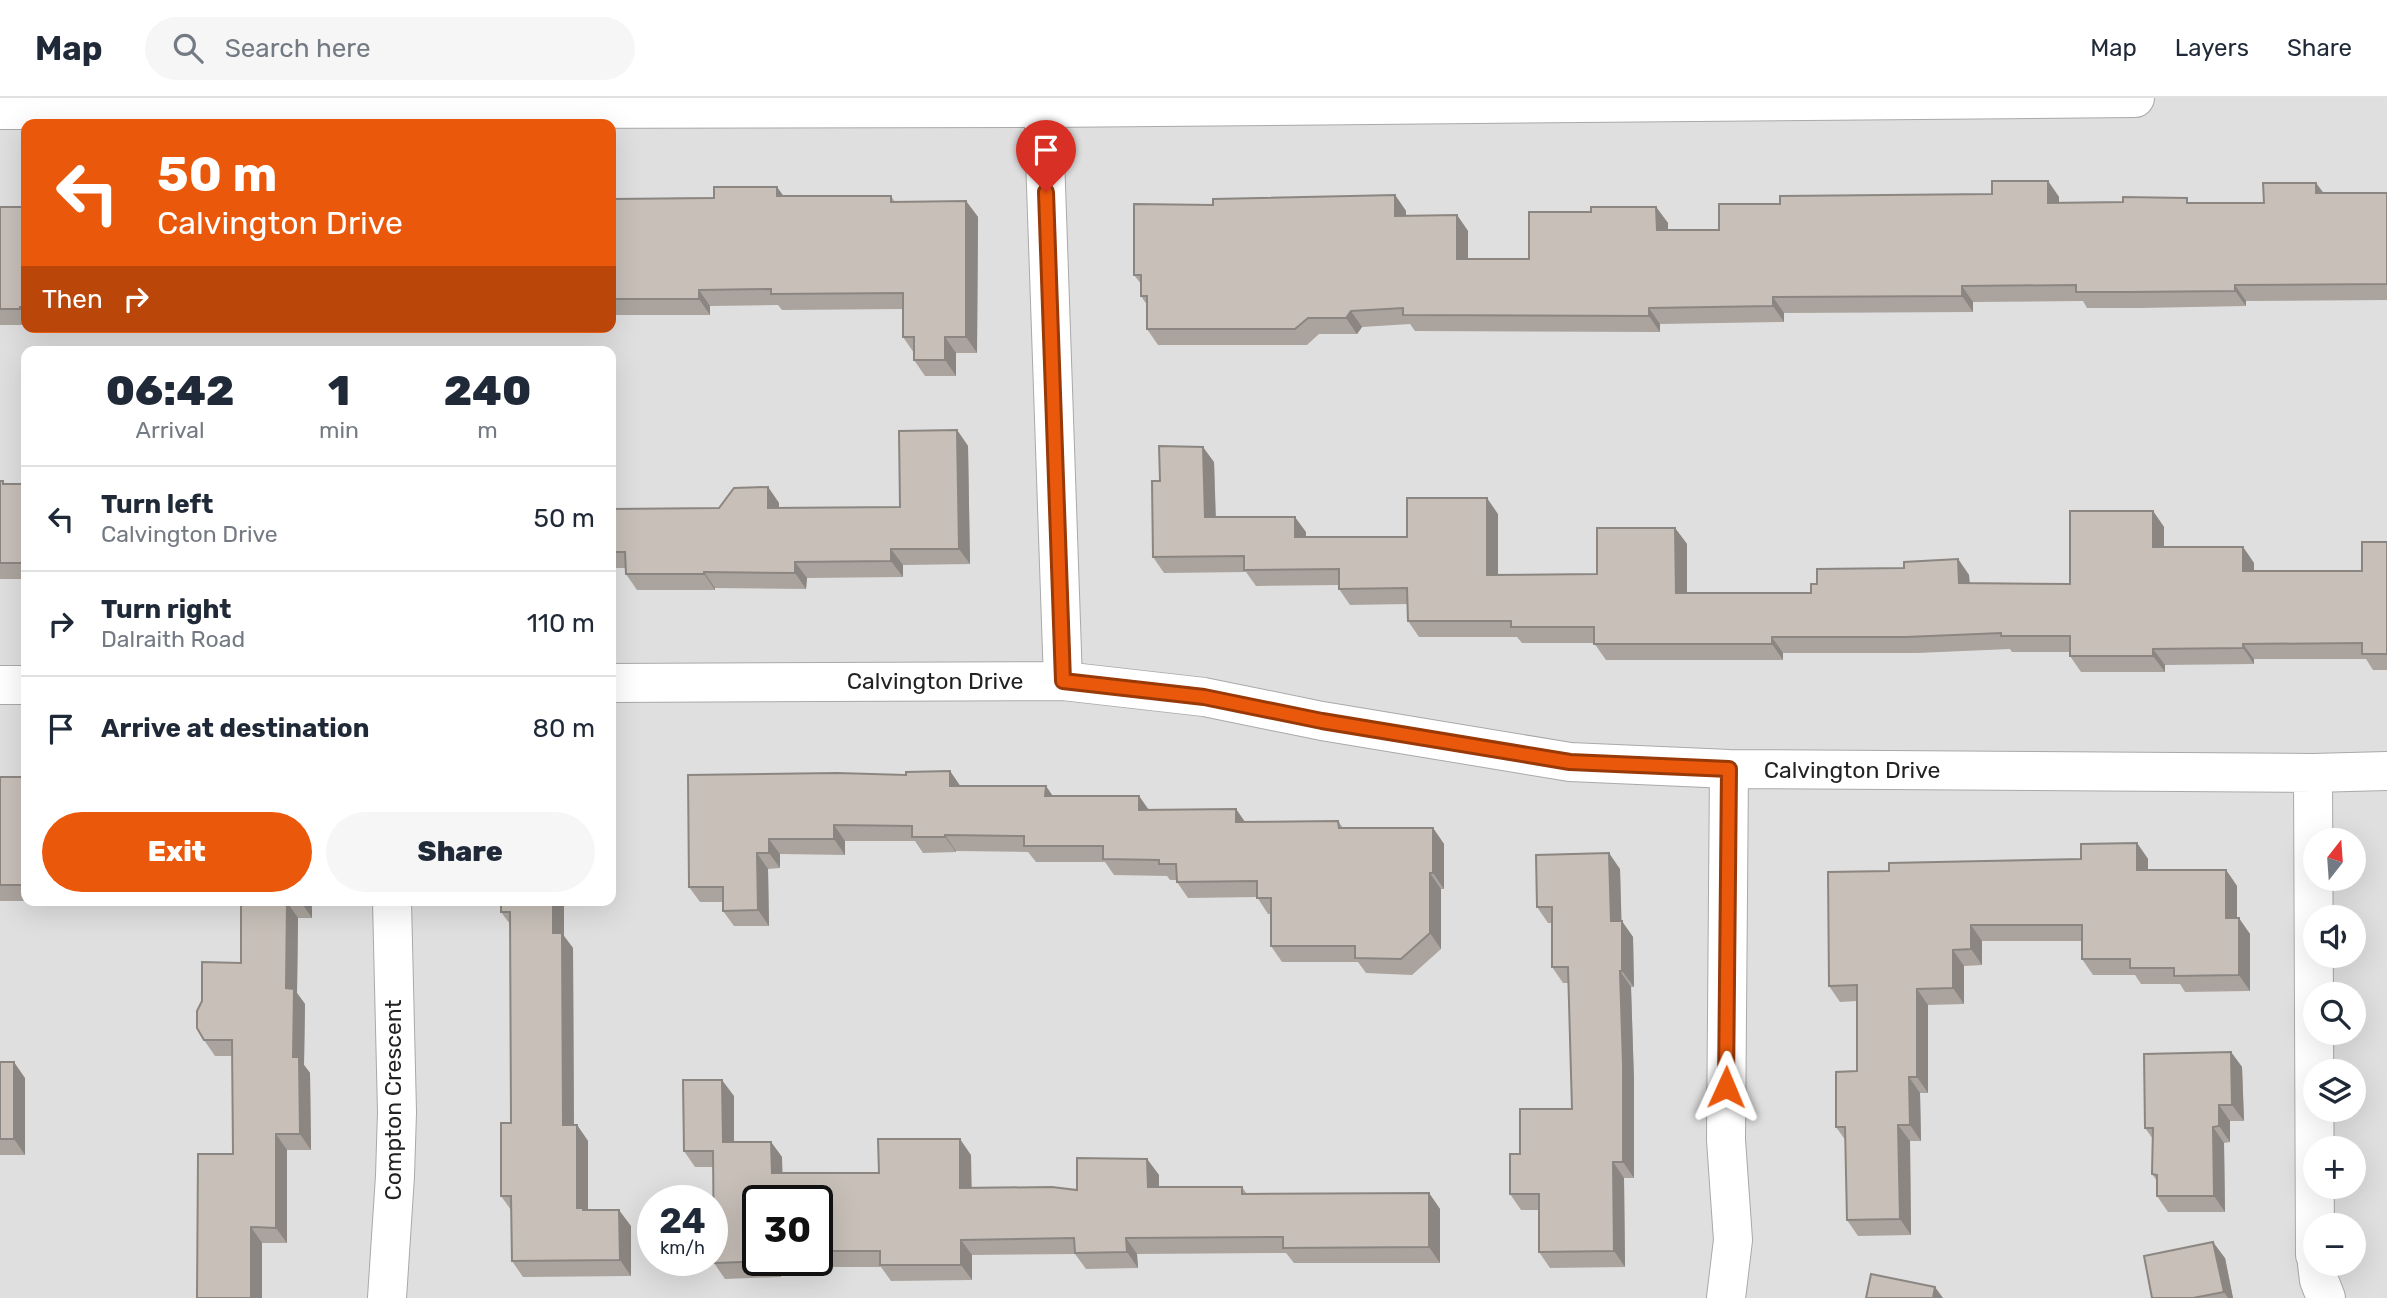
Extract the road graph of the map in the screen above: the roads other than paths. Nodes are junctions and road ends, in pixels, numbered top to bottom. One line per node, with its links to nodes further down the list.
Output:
1 (2134, 98): 2 (street)
2 (1043, 103): 3 (street); 4 (street)
3 (0, 110)
4 (1063, 681): 5 (street, Calvington Drive); 8 (street, Calvington Drive)
5 (616, 683)
6 (0, 685): 7 (street)
7 (21, 685)
8 (1729, 769): 10 (street, Calvington Drive); 15 (street)
9 (2387, 771): 10 (street, Calvington Drive)
10 (2313, 773): 12 (street)
11 (392, 906): 14 (street, Compton Crescent)
12 (2315, 1213)
13 (2318, 1276): 16 (street)
14 (387, 1298)
15 (1726, 1298)
16 (2326, 1298)

